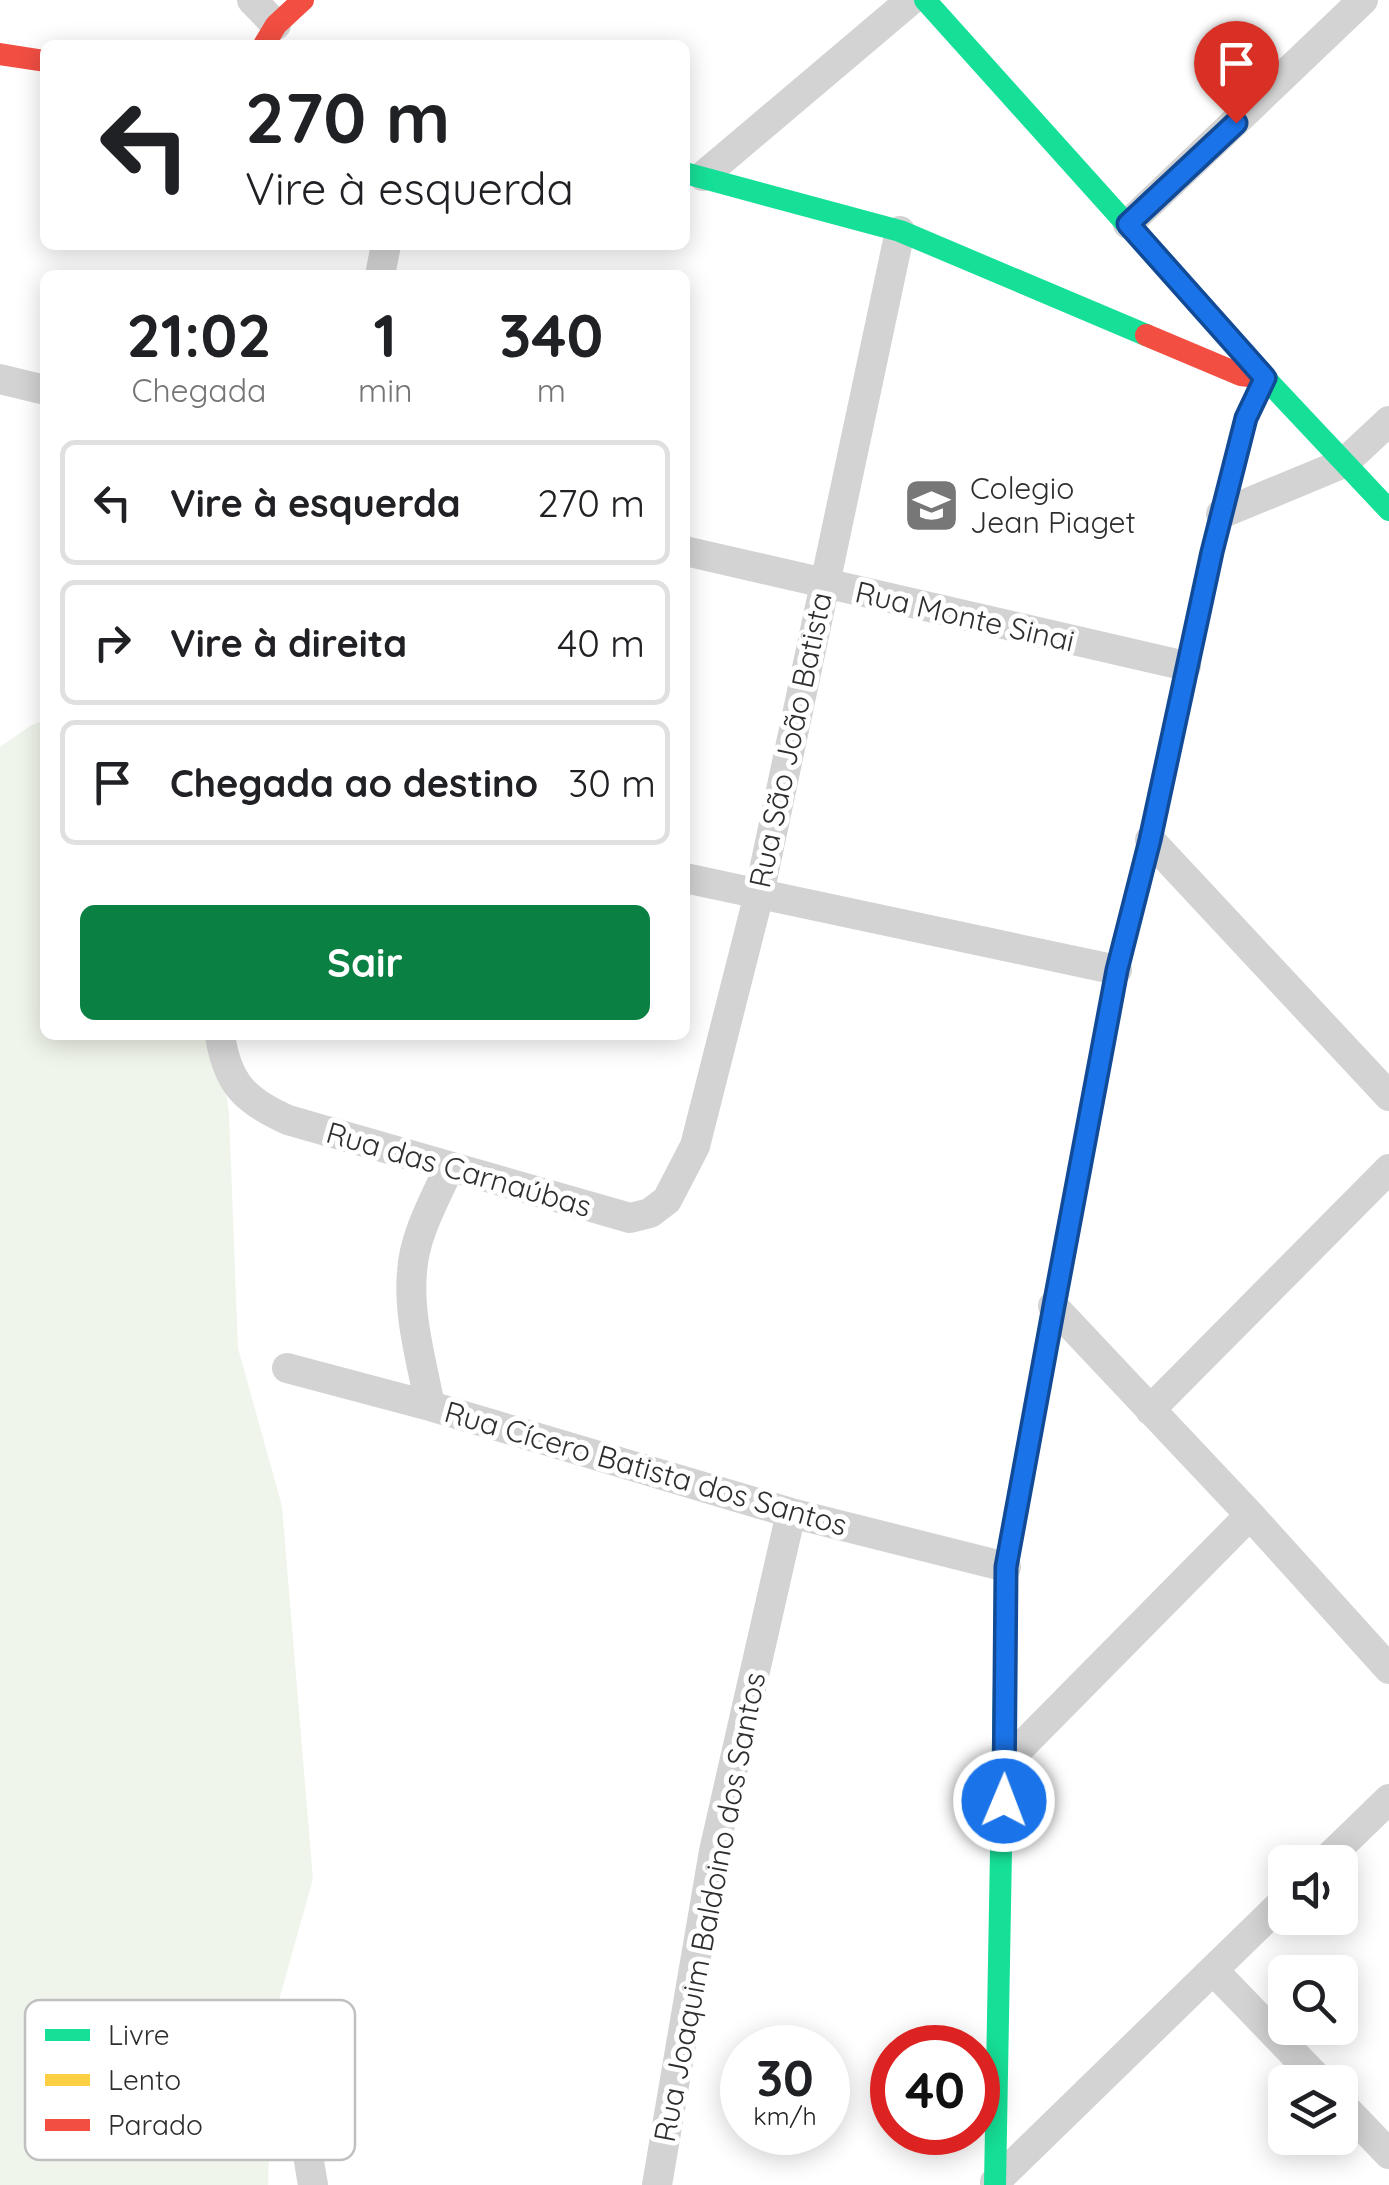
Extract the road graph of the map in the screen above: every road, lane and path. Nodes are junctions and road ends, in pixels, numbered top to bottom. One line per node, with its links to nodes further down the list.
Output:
1 (252, 0): 6 (street)
2 (303, 0): 6 (street)
3 (911, 0): 9 (street)
4 (925, 0): 10 (street)
5 (1362, 0): 10 (street)
6 (270, 35)
7 (0, 54): 8 (street)
8 (40, 59)
9 (694, 174): 11 (street)
10 (1128, 224): 12 (street)
11 (900, 231): 12 (street); 20 (street, Rua São João Batista)
12 (1265, 378): 16 (street); 18 (street)
13 (0, 379): 14 (street)
14 (40, 389)
15 (1389, 421): 16 (street)
16 (1344, 463): 17 (street); 18 (street)
17 (1389, 510)
18 (1221, 514): 21 (street)
19 (690, 552): 20 (street, Rua Monte Sinai)
20 (822, 584): 21 (street, Rua Monte Sinai); 24 (street, Rua São João Batista)
21 (1186, 666): 22 (street)
22 (1150, 840): 25 (street); 27 (street)
23 (690, 879): 24 (street)
24 (759, 894): 25 (street); 30 (street, Rua São João Batista)
25 (1117, 970): 31 (street)
26 (221, 1040): 28 (street, Rua das Carnaúbas)
27 (1389, 1096)
28 (449, 1168): 30 (street, Rua das Carnaúbas); 33 (street)
29 (1389, 1169): 34 (street)
30 (630, 1218)
31 (1054, 1306): 34 (street); 37 (street)
32 (287, 1368): 33 (street, Rua Cícero Batista dos Santos)
33 (430, 1406): 35 (street, Rua Cícero Batista dos Santos)
34 (1150, 1410): 36 (street)
35 (791, 1513): 37 (street, Rua Cícero Batista dos Santos); 50 (street, Rua Joaquim Baldoino dos Santos)
36 (1250, 1515): 38 (street); 39 (street)
37 (1006, 1567): 39 (street)
38 (1389, 1669)
39 (1005, 1763): 48 (street)
40 (1389, 1799): 41 (street)
41 (1342, 1845)
42 (1268, 1917): 43 (street)
43 (1213, 1970): 44 (street); 48 (street)
44 (1305, 2065)
45 (1358, 2121): 46 (street)
46 (1389, 2154)
47 (309, 2160): 49 (street)
48 (996, 2184)
49 (313, 2185)
50 (657, 2185)

